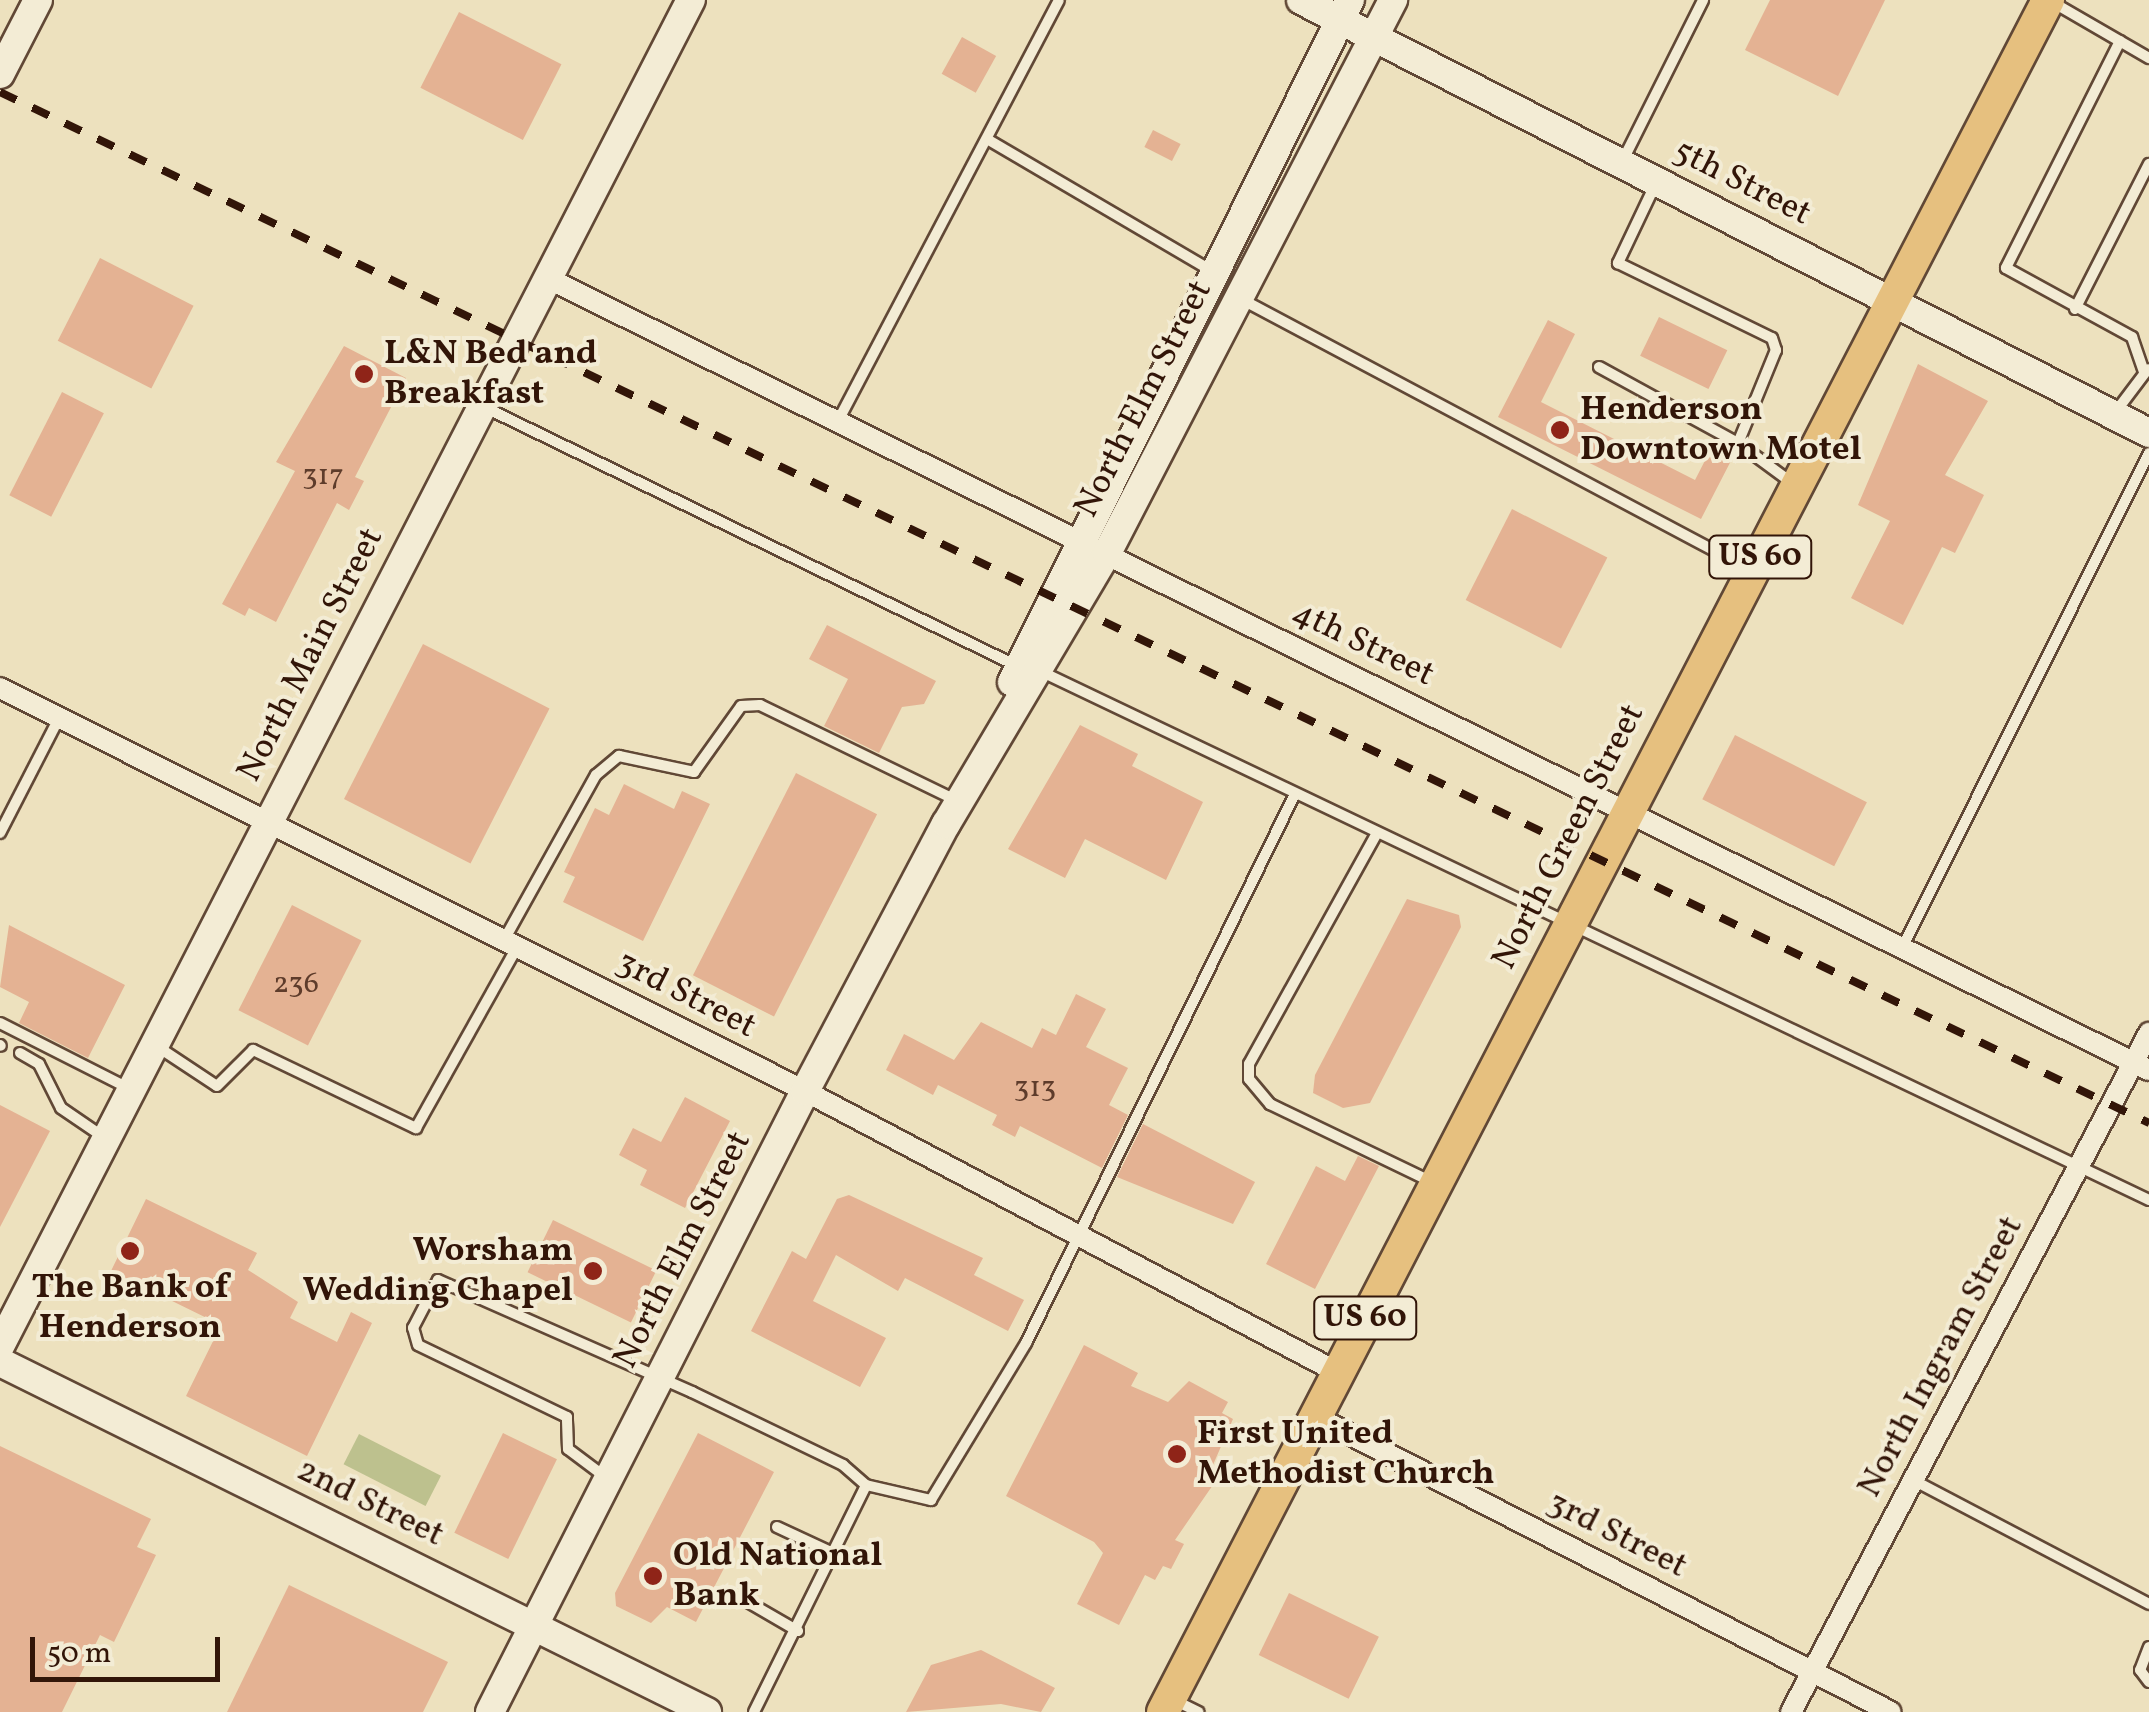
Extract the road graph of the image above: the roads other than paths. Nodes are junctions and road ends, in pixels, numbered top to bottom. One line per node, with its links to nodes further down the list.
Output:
1 (38, 0): 12 (street)
2 (691, 0): 18 (street, North Main Street)
3 (1059, 0): 13 (lane)
4 (1301, 0): 8 (street, 5th Street)
5 (1393, 0): 9 (street, North Elm Street)
6 (1703, 0): 14 (lane)
7 (2048, 0): 10 (lane); 20 (main road, North Green Street / US 60)
8 (1344, 10): 9 (street, 5th Street); 17 (street, North Elm Street)
9 (1374, 38): 14 (street, 5th Street); 19 (street, North Elm Street)
10 (2120, 41): 11 (lane); 21 (lane)
11 (2149, 58)
12 (0, 74)
13 (987, 140): 17 (lane); 26 (lane)
14 (1622, 164): 16 (street, 5th Street)
15 (2149, 164): 21 (lane)
16 (1657, 182): 20 (street, 5th Street); 28 (lane)
17 (1212, 272): 31 (street, North Elm Street)
18 (548, 278): 24 (street, North Main Street); 26 (street, 4th Street)
19 (1238, 297): 32 (street, North Elm Street); 33 (lane)
20 (1892, 303): 25 (street, 5th Street); 30 (main road, North Green Street / US 60)
21 (2075, 310): 23 (lane)
22 (1599, 367): 28 (lane)
23 (2147, 369): 25 (lane)
24 (482, 406): 34 (lane); 40 (street, North Main Street)
25 (2114, 414): 27 (street, 5th Street)
26 (838, 421): 31 (street, 4th Street)
27 (2149, 433)
28 (1738, 443): 30 (lane)
29 (2149, 453): 45 (lane)
30 (1797, 486): 33 (main road, North Green Street / US 60)
31 (1078, 538): 32 (street, 4th Street); 34 (street, North Elm Street)
32 (1107, 553): 34 (street, North Elm Street); 39 (street, 4th Street)
33 (1752, 570): 39 (main road, North Green Street / US 60)
34 (1028, 668): 37 (lane); 38 (street, North Elm Street)
35 (0, 688): 36 (street, 3rd Street)
36 (59, 717): 40 (street, 3rd Street); 41 (lane)
37 (1295, 794): 42 (lane); 57 (lane)
38 (952, 812): 44 (lane); 52 (street, North Elm Street)
39 (1628, 812): 43 (main road, North Green Street / US 60); 45 (street, 4th Street)
40 (268, 821): 44 (street, 3rd Street); 48 (street, North Main Street)
41 (0, 833)
42 (1377, 833): 43 (lane); 55 (lane)
43 (1569, 925): 54 (lane); 55 (main road, North Green Street / US 60)
44 (510, 943): 48 (lane); 52 (street, 3rd Street)
45 (1902, 948): 50 (street, 4th Street)
46 (0, 1023): 51 (lane)
47 (2149, 1033): 50 (street, North Ingram Street)
48 (154, 1045): 51 (street, North Main Street)
49 (20, 1053): 53 (lane)
50 (2141, 1066): 54 (street, North Ingram Street)
51 (130, 1090): 53 (street, North Main Street)
52 (805, 1092): 57 (street, 3rd Street); 61 (street, North Elm Street)
53 (106, 1138): 58 (street, North Main Street)
54 (2078, 1166): 56 (lane); 64 (street, North Ingram Street)
55 (1435, 1183): 60 (main road, North Green Street / US 60)
56 (2149, 1200)
57 (1078, 1235): 60 (street, 3rd Street); 65 (lane)
58 (0, 1346)
59 (0, 1362): 70 (street, 2nd Street)
60 (1336, 1372): 62 (main road, North Green Street / US 60)
61 (658, 1384): 63 (street, North Elm Street); 63 (lane); 65 (lane)
62 (1314, 1416): 73 (street, 3rd Street); 75 (main road, North Green Street / US 60)
63 (608, 1480): 70 (street, North Elm Street)
64 (1912, 1480): 69 (lane); 73 (street, North Ingram Street)
65 (866, 1486): 67 (lane)
66 (777, 1527): 67 (lane)
67 (838, 1555): 71 (lane)
68 (741, 1598): 71 (lane)
69 (2149, 1604)
70 (534, 1626): 76 (street, North Elm Street); 77 (street, 2nd Street)
71 (798, 1632): 78 (lane)
72 (2149, 1648): 74 (lane)
73 (1812, 1672): 79 (street, North Ingram Street); 80 (street, 3rd Street)
74 (2149, 1682)
75 (1178, 1708)
76 (490, 1712)
77 (707, 1712)
78 (754, 1712)
79 (1791, 1712)
80 (1892, 1712)

